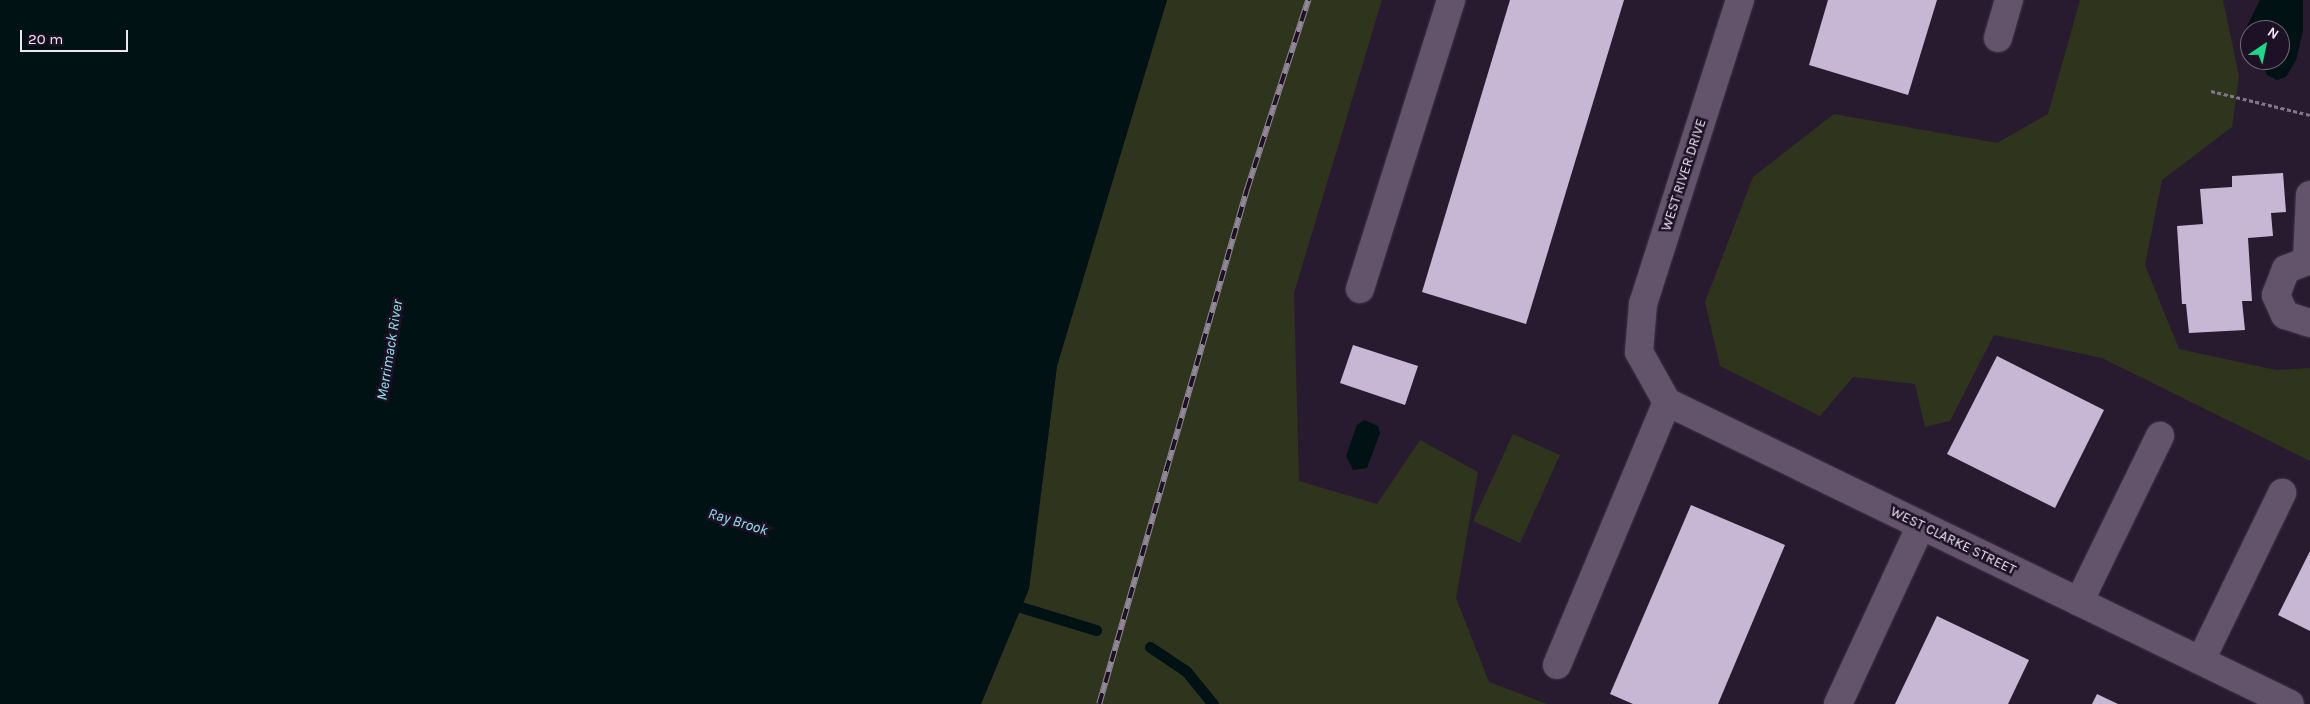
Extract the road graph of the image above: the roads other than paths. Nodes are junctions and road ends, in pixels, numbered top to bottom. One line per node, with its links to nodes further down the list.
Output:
1 (1451, 0): 7 (street)
2 (1740, 0): 9 (street, WEST RIVER DRIVE)
3 (2009, 0): 4 (street)
4 (1998, 38)
5 (2310, 195): 6 (street)
6 (2308, 260): 8 (street)
7 (1360, 289)
8 (2310, 323)
9 (1667, 402): 12 (street, WEST CLARKE STREET); 15 (street)
10 (2160, 436): 13 (street)
11 (2282, 493): 14 (street)
12 (1921, 525): 13 (street, WEST CLARKE STREET); 16 (street)
13 (2079, 602): 14 (street, WEST CLARKE STREET)
14 (2201, 660): 17 (street, WEST CLARKE STREET)
15 (1557, 665)
16 (1838, 704)
17 (2290, 704)

